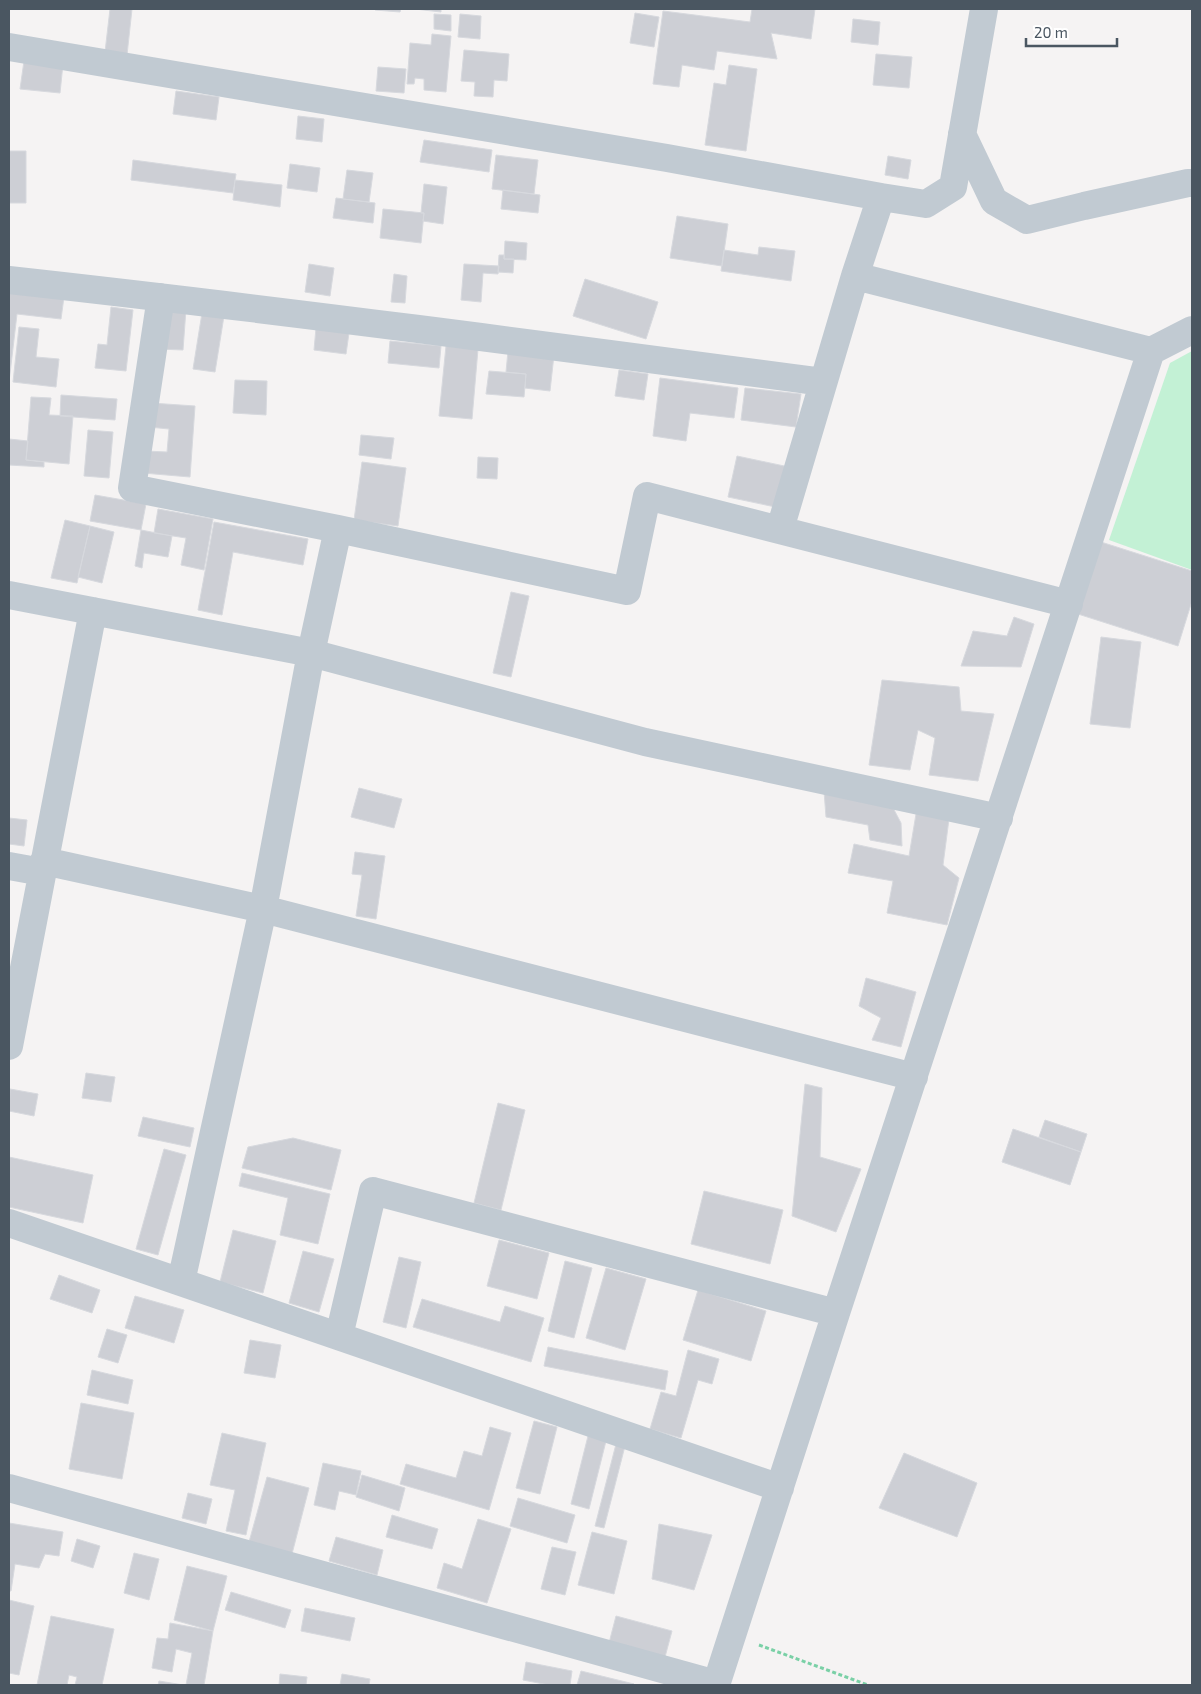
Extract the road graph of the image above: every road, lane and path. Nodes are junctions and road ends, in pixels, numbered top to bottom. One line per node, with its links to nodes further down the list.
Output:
1 (984, 9): 3 (street)
2 (9, 47): 5 (street)
3 (962, 134): 4 (street); 5 (street)
4 (1192, 183)
5 (881, 198): 6 (street)
6 (855, 276): 10 (street); 11 (street)
7 (9, 280): 8 (street)
8 (161, 296): 11 (street); 12 (street)
9 (1192, 330): 10 (street)
10 (1151, 351): 15 (street)
11 (823, 382): 13 (street)
12 (338, 529): 13 (street); 17 (street)
13 (780, 529): 15 (street)
14 (9, 595): 16 (street)
15 (1069, 604): 18 (street)
16 (94, 611): 17 (street); 20 (street)
17 (311, 654): 18 (street); 21 (street)
18 (999, 818): 23 (street)
19 (9, 866): 20 (street)
20 (43, 867): 21 (street); 22 (street)
21 (263, 910): 23 (street); 25 (street)
22 (9, 1046)
23 (914, 1077): 26 (street)
24 (9, 1223): 25 (street)
25 (181, 1282): 27 (street)
26 (836, 1313): 27 (street); 29 (street)
27 (339, 1336): 29 (street)
28 (9, 1488): 31 (street)
29 (780, 1488): 30 (street)
30 (732, 1635): 31 (street); 32 (path)
31 (716, 1684)
32 (868, 1685)

